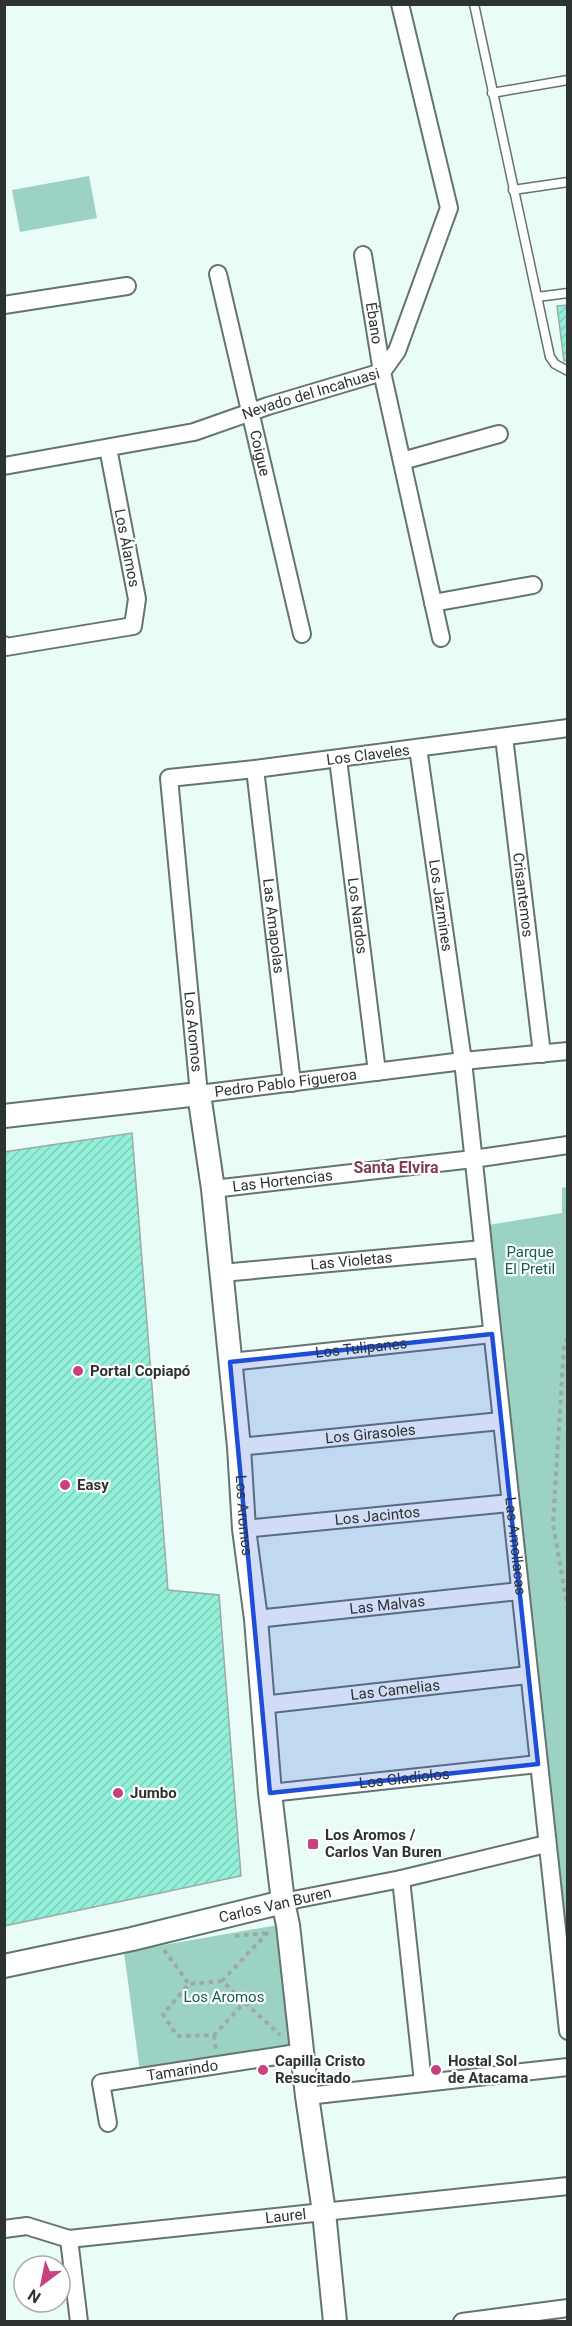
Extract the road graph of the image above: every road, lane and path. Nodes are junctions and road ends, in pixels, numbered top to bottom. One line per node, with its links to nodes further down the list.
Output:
1 (400, 4): 14 (street, Nevado del Incahuasi)
2 (474, 4): 4 (lane)
3 (567, 80): 4 (lane)
4 (492, 93): 6 (lane)
5 (567, 182): 6 (lane)
6 (513, 190): 11 (lane)
7 (363, 255): 14 (street, Ébano)
8 (218, 274): 15 (street, Coigue)
9 (127, 286): 12 (street)
10 (567, 293): 11 (lane)
11 (537, 297): 13 (lane)
12 (4, 305)
13 (567, 371)
14 (382, 372): 15 (street, Nevado del Incahuasi); 18 (street, Ébano)
15 (250, 413): 17 (street, Nevado del Incahuasi); 22 (street, Coigue)
16 (499, 434): 18 (street)
17 (108, 448): 19 (street, Nevado del Incahuasi); 24 (street, Los Álamos)
18 (402, 461): 21 (street, Ébano)
19 (4, 466)
20 (532, 585): 21 (street)
21 (434, 603): 23 (street, Ébano)
22 (302, 634)
23 (441, 638)
24 (4, 645)
25 (567, 728): 26 (street, Los Claveles)
26 (504, 737): 27 (street, Los Claveles); 32 (street, Crisantemos)
27 (418, 748): 28 (street, Los Claveles); 33 (street, Los Jazmines)
28 (338, 759): 29 (street, Los Claveles); 34 (street, Los Nardos)
29 (255, 769): 30 (street, Los Claveles); 35 (street, Las Amapolas)
30 (169, 778): 36 (street, Los Aromos)
31 (567, 1051): 32 (street, Pedro Pablo Figueroa)
32 (542, 1054): 33 (street, Pedro Pablo Figueroa)
33 (463, 1061): 34 (street, Pedro Pablo Figueroa); 39 (street, Las Amollacas)
34 (377, 1072): 35 (street, Pedro Pablo Figueroa)
35 (292, 1083): 36 (street, Pedro Pablo Figueroa)
36 (199, 1094): 37 (street, Pedro Pablo Figueroa); 40 (street, Los Aromos)
37 (4, 1116)
38 (567, 1145): 39 (street, Las Hortencias)
39 (473, 1159): 40 (street, Las Hortencias); 41 (street, Las Amollacas)
40 (213, 1188): 42 (street, Los Aromos)
41 (483, 1249): 42 (street, Las Violetas); 43 (street, Las Amollacas)
42 (222, 1273): 45 (street, Los Aromos)
43 (492, 1334): 45 (street, Los Tulipanes); 46 (street, Las Amollacas)
44 (567, 1338): 51 (path)
45 (230, 1362): 47 (street, Los Aromos)
46 (501, 1421): 47 (street, Los Girasoles); 48 (street, Las Amollacas)
47 (239, 1447): 49 (street, Los Aromos)
48 (510, 1503): 49 (street, Los Jacintos); 50 (street, Las Amollacas)
49 (244, 1529): 52 (street, Los Aromos)
50 (519, 1591): 52 (street, Las Malvas); 53 (street, Las Amollacas)
51 (567, 1610)
52 (256, 1619): 54 (street, Los Aromos)
53 (528, 1675): 54 (street, Las Camelias); 55 (street, Las Amollacas)
54 (262, 1705): 56 (street, Los Aromos)
55 (538, 1764): 56 (street, Los Gladiolos); 57 (street, Las Amollacas)
56 (270, 1794): 59 (street, Los Aromos)
57 (546, 1844): 58 (street, Carlos Van Buren); 68 (street, Las Amollacas)
58 (401, 1879): 59 (street, Carlos Van Buren); 74 (street)
59 (283, 1902): 64 (street, Carlos Van Buren); 71 (street, Los Aromos)
60 (268, 1932): 61 (path); 62 (path); 65 (path)
61 (233, 1937)
62 (271, 1943)
63 (174, 1945): 66 (path)
64 (4, 1966)
65 (222, 1981): 66 (path); 67 (path)
66 (189, 1984): 69 (path)
67 (245, 2002): 69 (path); 70 (path)
68 (567, 2031)
69 (214, 2035): 72 (path)
70 (284, 2039)
71 (303, 2052): 75 (street, Los Aromos); 76 (street, Tamarindo)
72 (216, 2056)
73 (567, 2067): 74 (street)
74 (423, 2082): 75 (street)
75 (308, 2096): 78 (street, Los Aromos)
76 (108, 2123)
77 (567, 2186): 78 (street, Laurel)
78 (324, 2212): 80 (street, Laurel); 83 (street, Los Aromos)
79 (4, 2229): 80 (street, Laurel)
80 (69, 2239): 82 (street)
81 (567, 2308): 84 (street)
82 (79, 2322)
83 (335, 2322)
84 (462, 2322)

